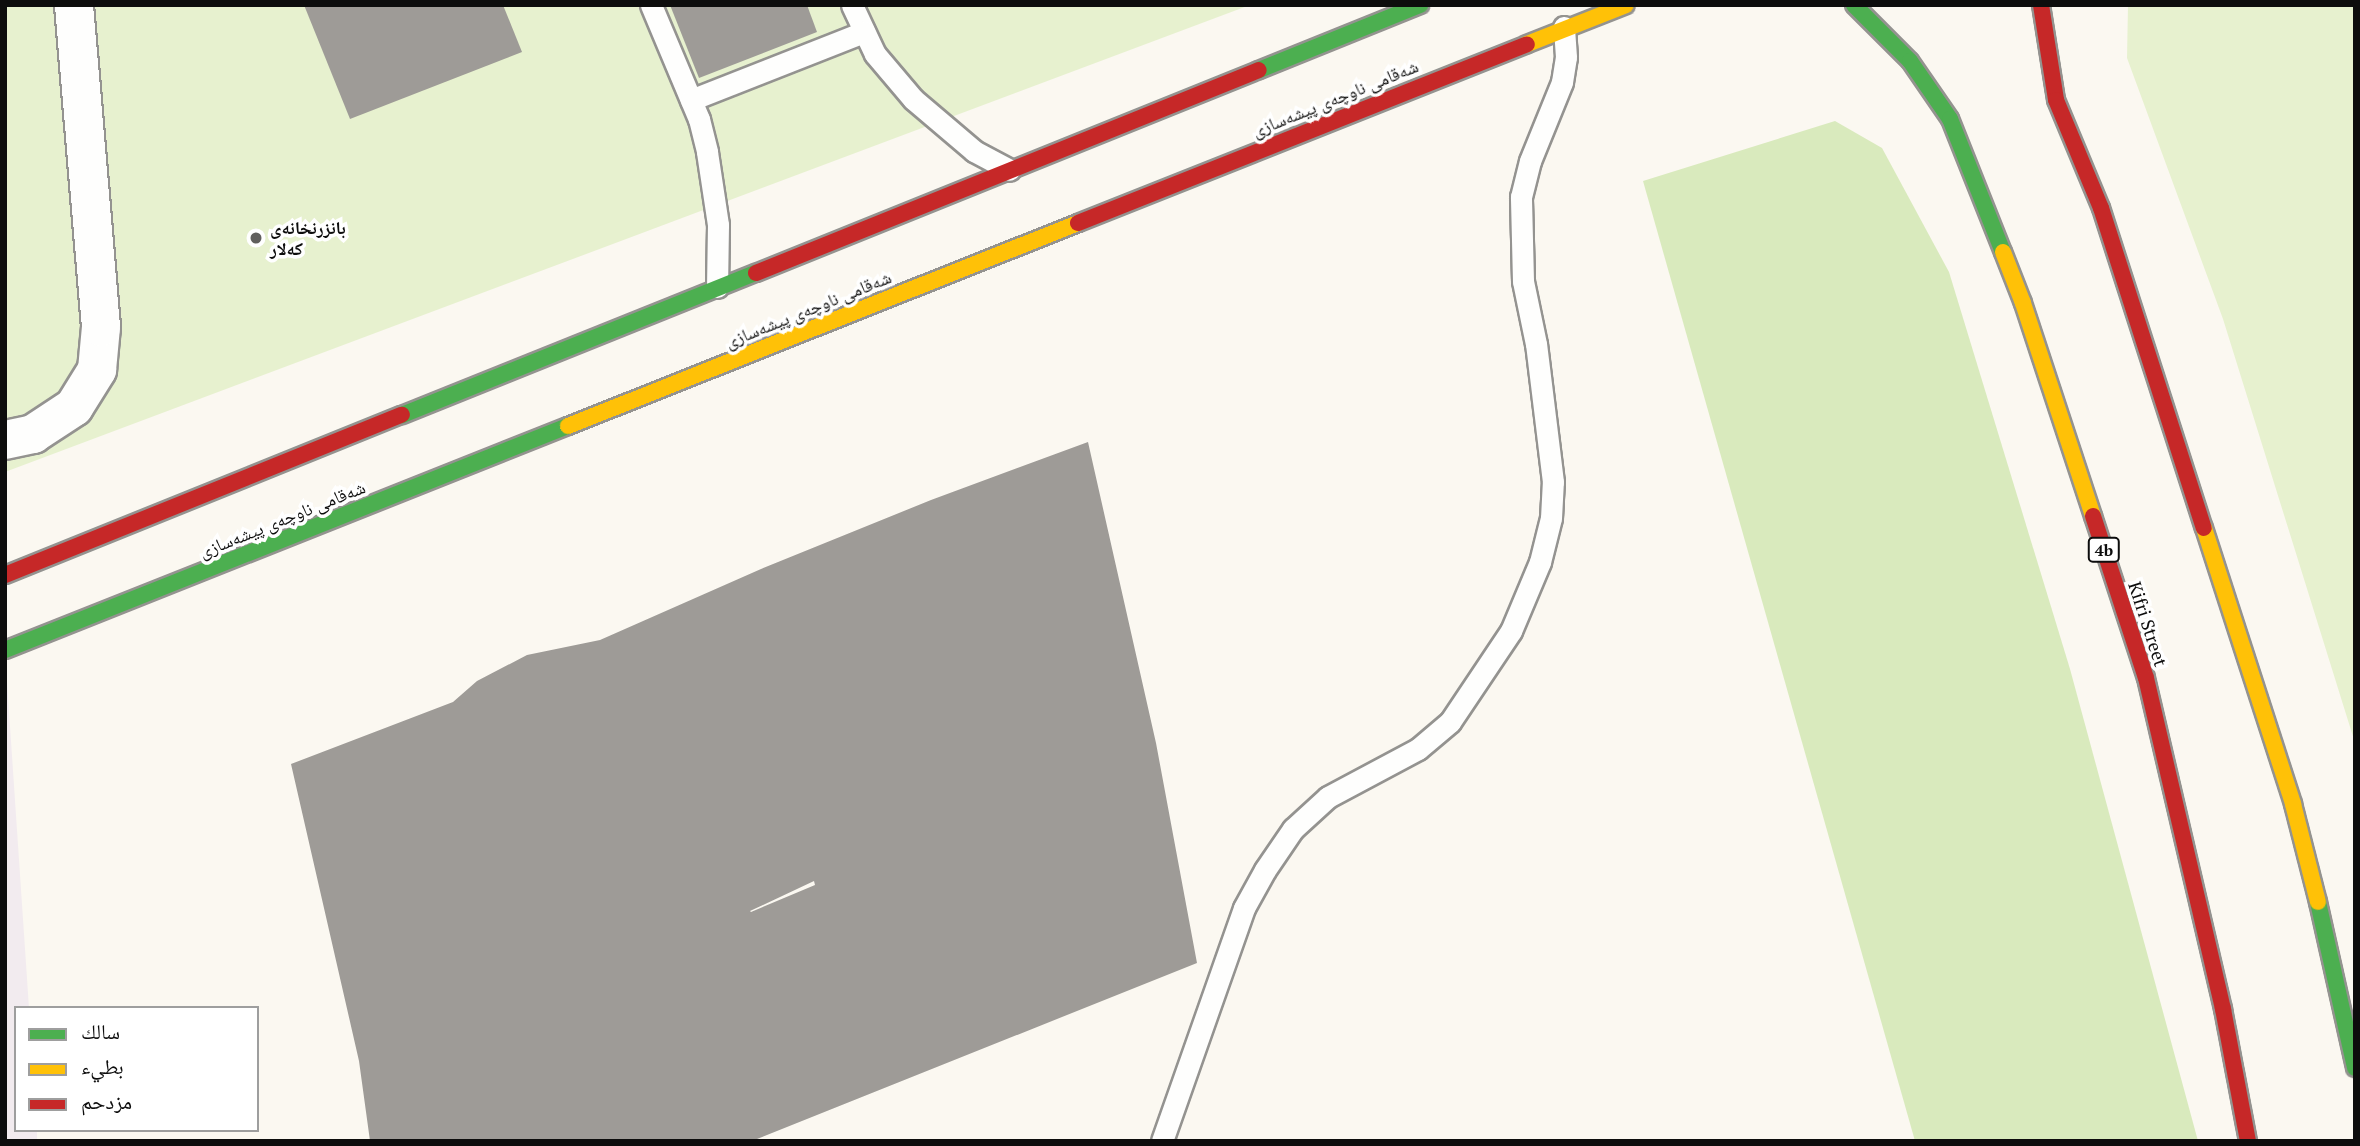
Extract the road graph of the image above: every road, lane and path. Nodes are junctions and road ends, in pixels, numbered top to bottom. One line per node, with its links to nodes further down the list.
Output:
1 (75, 5): 13 (street)
2 (651, 5): 10 (lane)
3 (852, 5): 9 (lane)
4 (1420, 5): 11 (main road)
5 (1626, 5): 8 (main road, شەقامی ناوچەی پیشەسازی)
6 (1854, 5): 18 (main road, Kifri Street / 4b)
7 (2041, 5): 16 (main road)
8 (1564, 27): 15 (main road, شەقامی ناوچەی پیشەسازی); 17 (lane)
9 (864, 32): 10 (lane); 11 (lane)
10 (691, 100): 12 (lane)
11 (1009, 170): 12 (main road)
12 (717, 287): 14 (main road)
13 (5, 440)
14 (5, 575)
15 (5, 650)
16 (2355, 1068)
17 (1162, 1141)
18 (2248, 1141)

